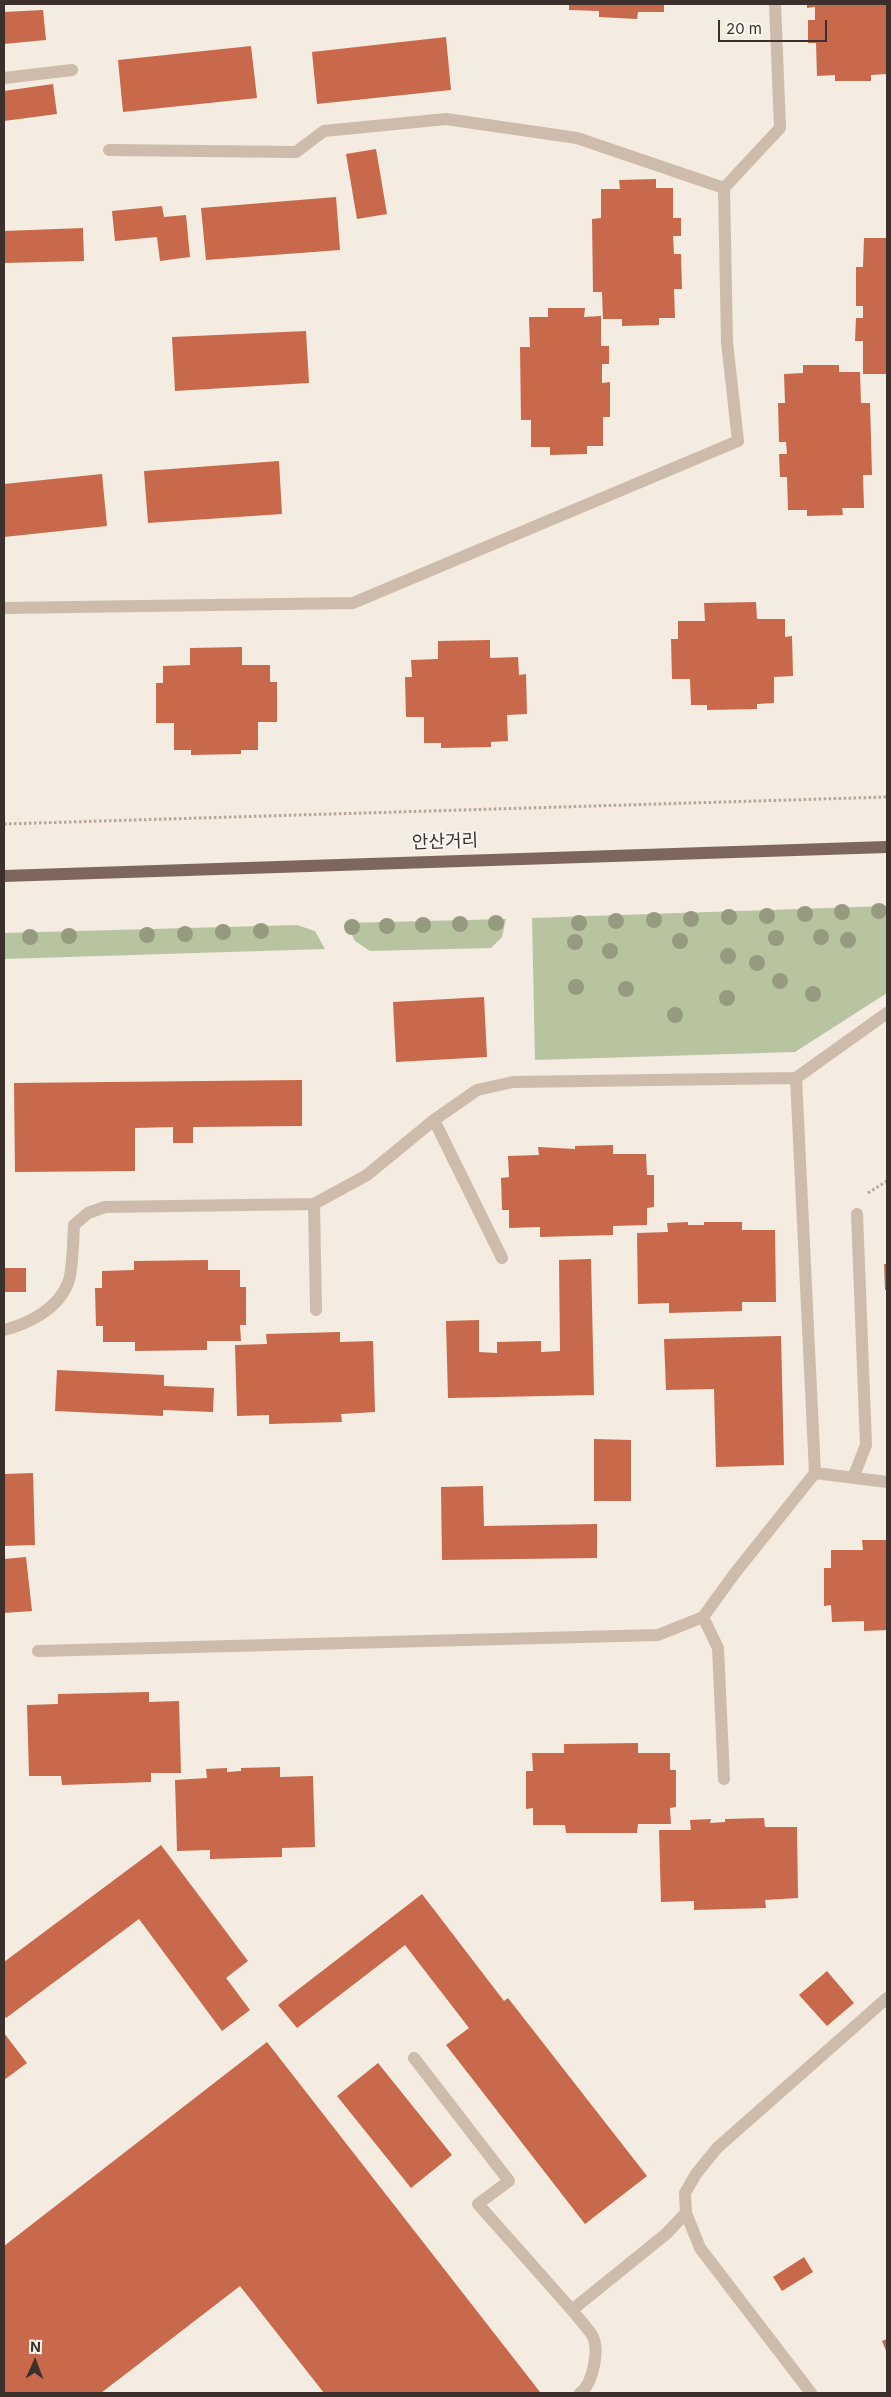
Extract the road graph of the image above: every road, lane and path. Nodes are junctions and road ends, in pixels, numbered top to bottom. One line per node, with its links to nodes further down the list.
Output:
1 (775, 4): 5 (street)
2 (72, 70): 3 (street)
3 (4, 78)
4 (109, 150): 5 (street)
5 (724, 188): 6 (street)
6 (4, 608)
7 (887, 797): 8 (path)
8 (4, 824)
9 (887, 846): 10 (main road, 안산거리)
10 (4, 876)
11 (887, 1013): 12 (street)
12 (796, 1078): 13 (street); 19 (street)
13 (434, 1120): 14 (street); 16 (street)
14 (314, 1204): 17 (street); 18 (street)
15 (857, 1214): 20 (street)
16 (502, 1258)
17 (316, 1310)
18 (4, 1330)
19 (815, 1473): 20 (street); 22 (street)
20 (853, 1478): 21 (street)
21 (887, 1482)
22 (704, 1617): 23 (street); 24 (street)
23 (38, 1651)
24 (724, 1779)
25 (887, 1998): 27 (street)
26 (414, 2058): 28 (street)
27 (686, 2213): 28 (street); 30 (street)
28 (572, 2310): 29 (street)
29 (580, 2393)
30 (811, 2393)

